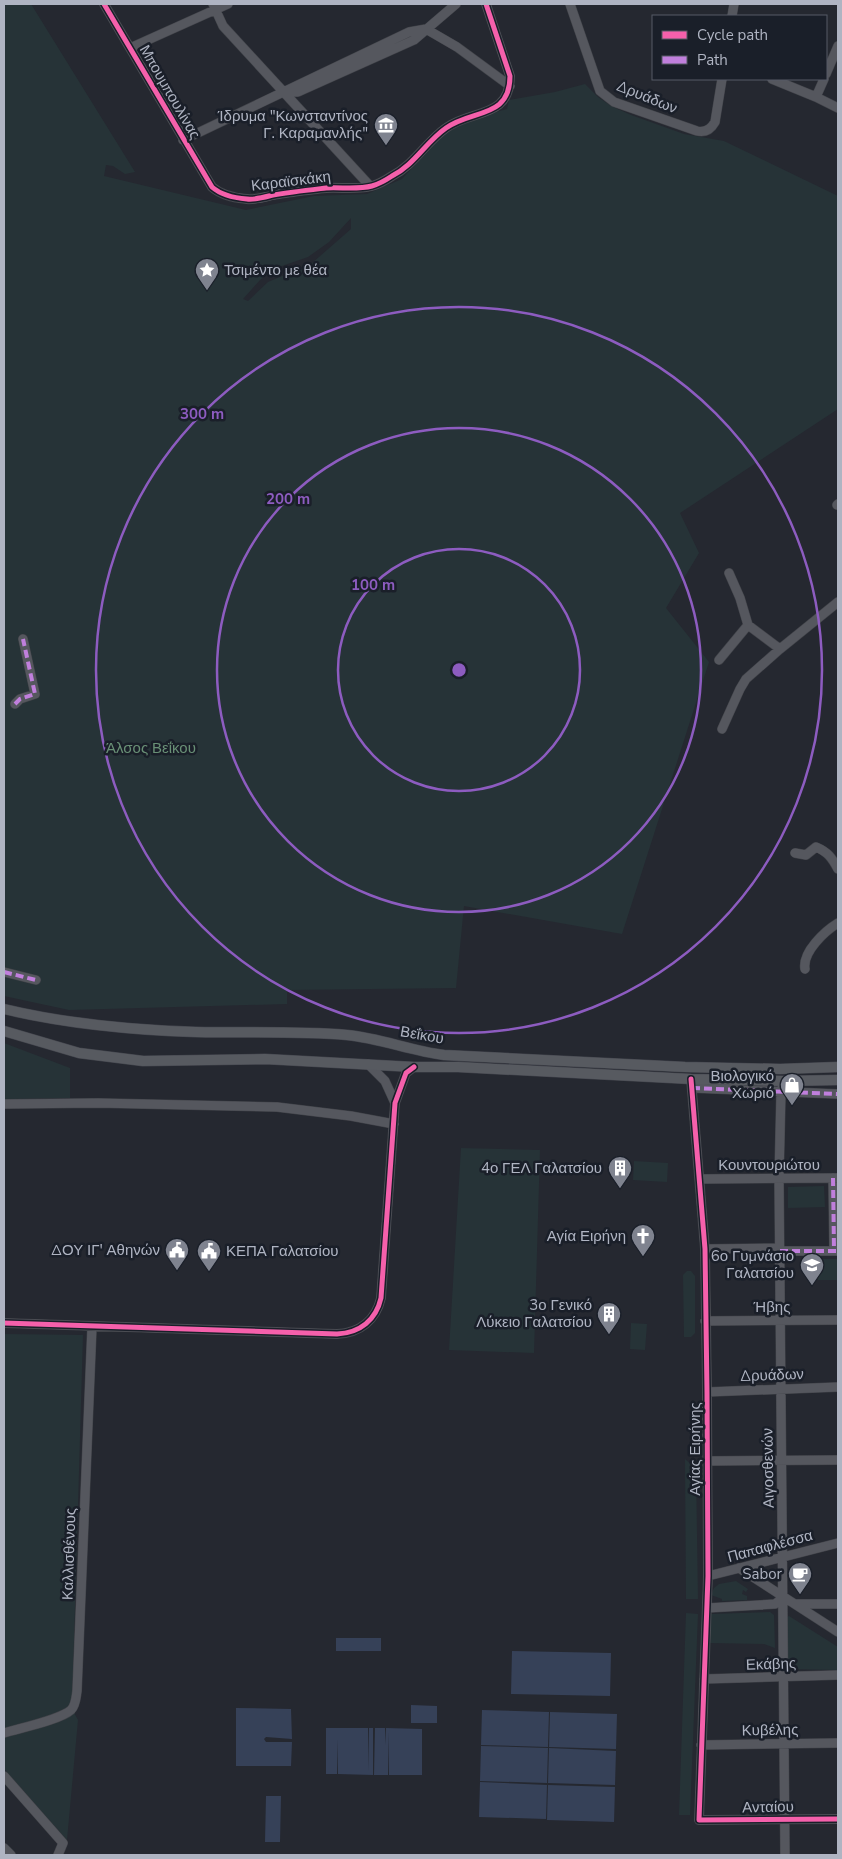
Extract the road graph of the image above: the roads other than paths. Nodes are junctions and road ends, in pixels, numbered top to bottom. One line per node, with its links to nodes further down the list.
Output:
1 (104, 4): 9 (street, Μπουμπουλίνας)
2 (228, 4): 6 (street)
3 (456, 4): 7 (street)
4 (486, 4): 14 (street)
5 (570, 4): 11 (street, Δρυάδων)
6 (214, 7): 9 (street); 15 (street)
7 (426, 29): 14 (street); 15 (street)
8 (838, 46): 10 (street)
9 (130, 48): 18 (street, Μπουμπουλίνας)
10 (827, 72)
11 (722, 80)
12 (774, 80): 16 (street)
13 (824, 80): 16 (street)
14 (510, 86): 19 (street, Καραϊσκάκη)
15 (285, 92): 18 (street); 19 (street)
16 (816, 97): 17 (street)
17 (838, 108)
18 (183, 140): 20 (street, Μπουμπουλίνας)
19 (370, 186): 20 (street, Καραϊσκάκη)
20 (217, 192)
21 (729, 573): 23 (street)
22 (838, 602): 25 (street)
23 (748, 625): 25 (street); 26 (street)
24 (23, 639): 27 (street)
25 (780, 649): 28 (street)
26 (719, 660)
27 (16, 704)
28 (722, 729)
29 (795, 853): 30 (street)
30 (838, 869)
31 (838, 923): 32 (street)
32 (805, 969)
33 (4, 972): 34 (street)
34 (36, 980)
35 (4, 1008): 39 (main road, Βεΐκου)
36 (4, 1031): 37 (main road, Βεΐκου)
37 (368, 1064): 38 (main road, Βεΐκου); 45 (street)
38 (414, 1067): 42 (main road, Βεΐκου); 45 (street)
39 (838, 1067)
40 (838, 1080): 41 (main road, Βεΐκου)
41 (784, 1081): 42 (main road, Βεΐκου); 43 (street, Αιγοσθενών)
42 (692, 1084): 43 (street); 50 (street, Αγίας Ειρήνης)
43 (781, 1092): 44 (street); 48 (street, Αιγοσθενών)
44 (838, 1094)
45 (395, 1103): 47 (street)
46 (4, 1104): 47 (street)
47 (394, 1124): 58 (street)
48 (779, 1178): 49 (street, Κουντουριώτου); 50 (street, Κουντουριώτου); 52 (street, Αιγοσθενών)
49 (835, 1178): 53 (street)
50 (700, 1179): 51 (street, Αγίας Ειρήνης)
51 (705, 1249): 52 (street); 55 (street, Αγίας Ειρήνης)
52 (780, 1250): 53 (street); 56 (street, Αιγοσθενών)
53 (836, 1251)
54 (838, 1320): 56 (street, Ήβης)
55 (705, 1321): 56 (street, Ήβης); 61 (street, Αγίας Ειρήνης)
56 (780, 1321): 60 (street, Αιγοσθενών)
57 (4, 1323): 58 (street)
58 (92, 1327): 77 (street, Καλλισθένους)
59 (838, 1387): 60 (street, Δρυάδων)
60 (781, 1388): 61 (street, Δρυάδων); 62 (street, Αιγοσθενών)
61 (707, 1392): 64 (street, Αγίας Ειρήνης)
62 (782, 1460): 63 (street); 64 (street); 66 (street, Αιγοσθενών)
63 (838, 1460)
64 (707, 1461): 68 (street, Αγίας Ειρήνης)
65 (838, 1542): 66 (street, Παπαφλέσσα)
66 (783, 1557): 67 (street, Παπαφλέσσα); 69 (street, Αιγοσθενών)
67 (739, 1568): 68 (street, Παπαφλέσσα); 69 (street)
68 (708, 1576): 72 (street, Αγίας Ειρήνης)
69 (784, 1597): 70 (street); 72 (street); 75 (street, Αιγοσθενών)
70 (794, 1604): 71 (street); 73 (street)
71 (838, 1604)
72 (707, 1608): 76 (street, Αγίας Ειρήνης)
73 (838, 1632)
74 (838, 1675): 75 (street, Εκάβης)
75 (784, 1677): 76 (street, Εκάβης); 79 (street, Αιγοσθενών)
76 (704, 1679): 80 (street, Αγίας Ειρήνης)
77 (4, 1733)
78 (838, 1743): 79 (street, Κυβέλης)
79 (784, 1744): 80 (street, Κυβέλης); 82 (street, Αιγοσθενών)
80 (701, 1745): 84 (street, Αγίας Ειρήνης)
81 (4, 1776): 87 (street)
82 (785, 1819): 83 (street, Ανταίου); 84 (street, Ανταίου); 88 (street, Αιγοσθενών)
83 (838, 1819)
84 (699, 1820)
85 (4, 1848): 86 (street)
86 (11, 1855)
87 (58, 1855)
88 (785, 1855)

